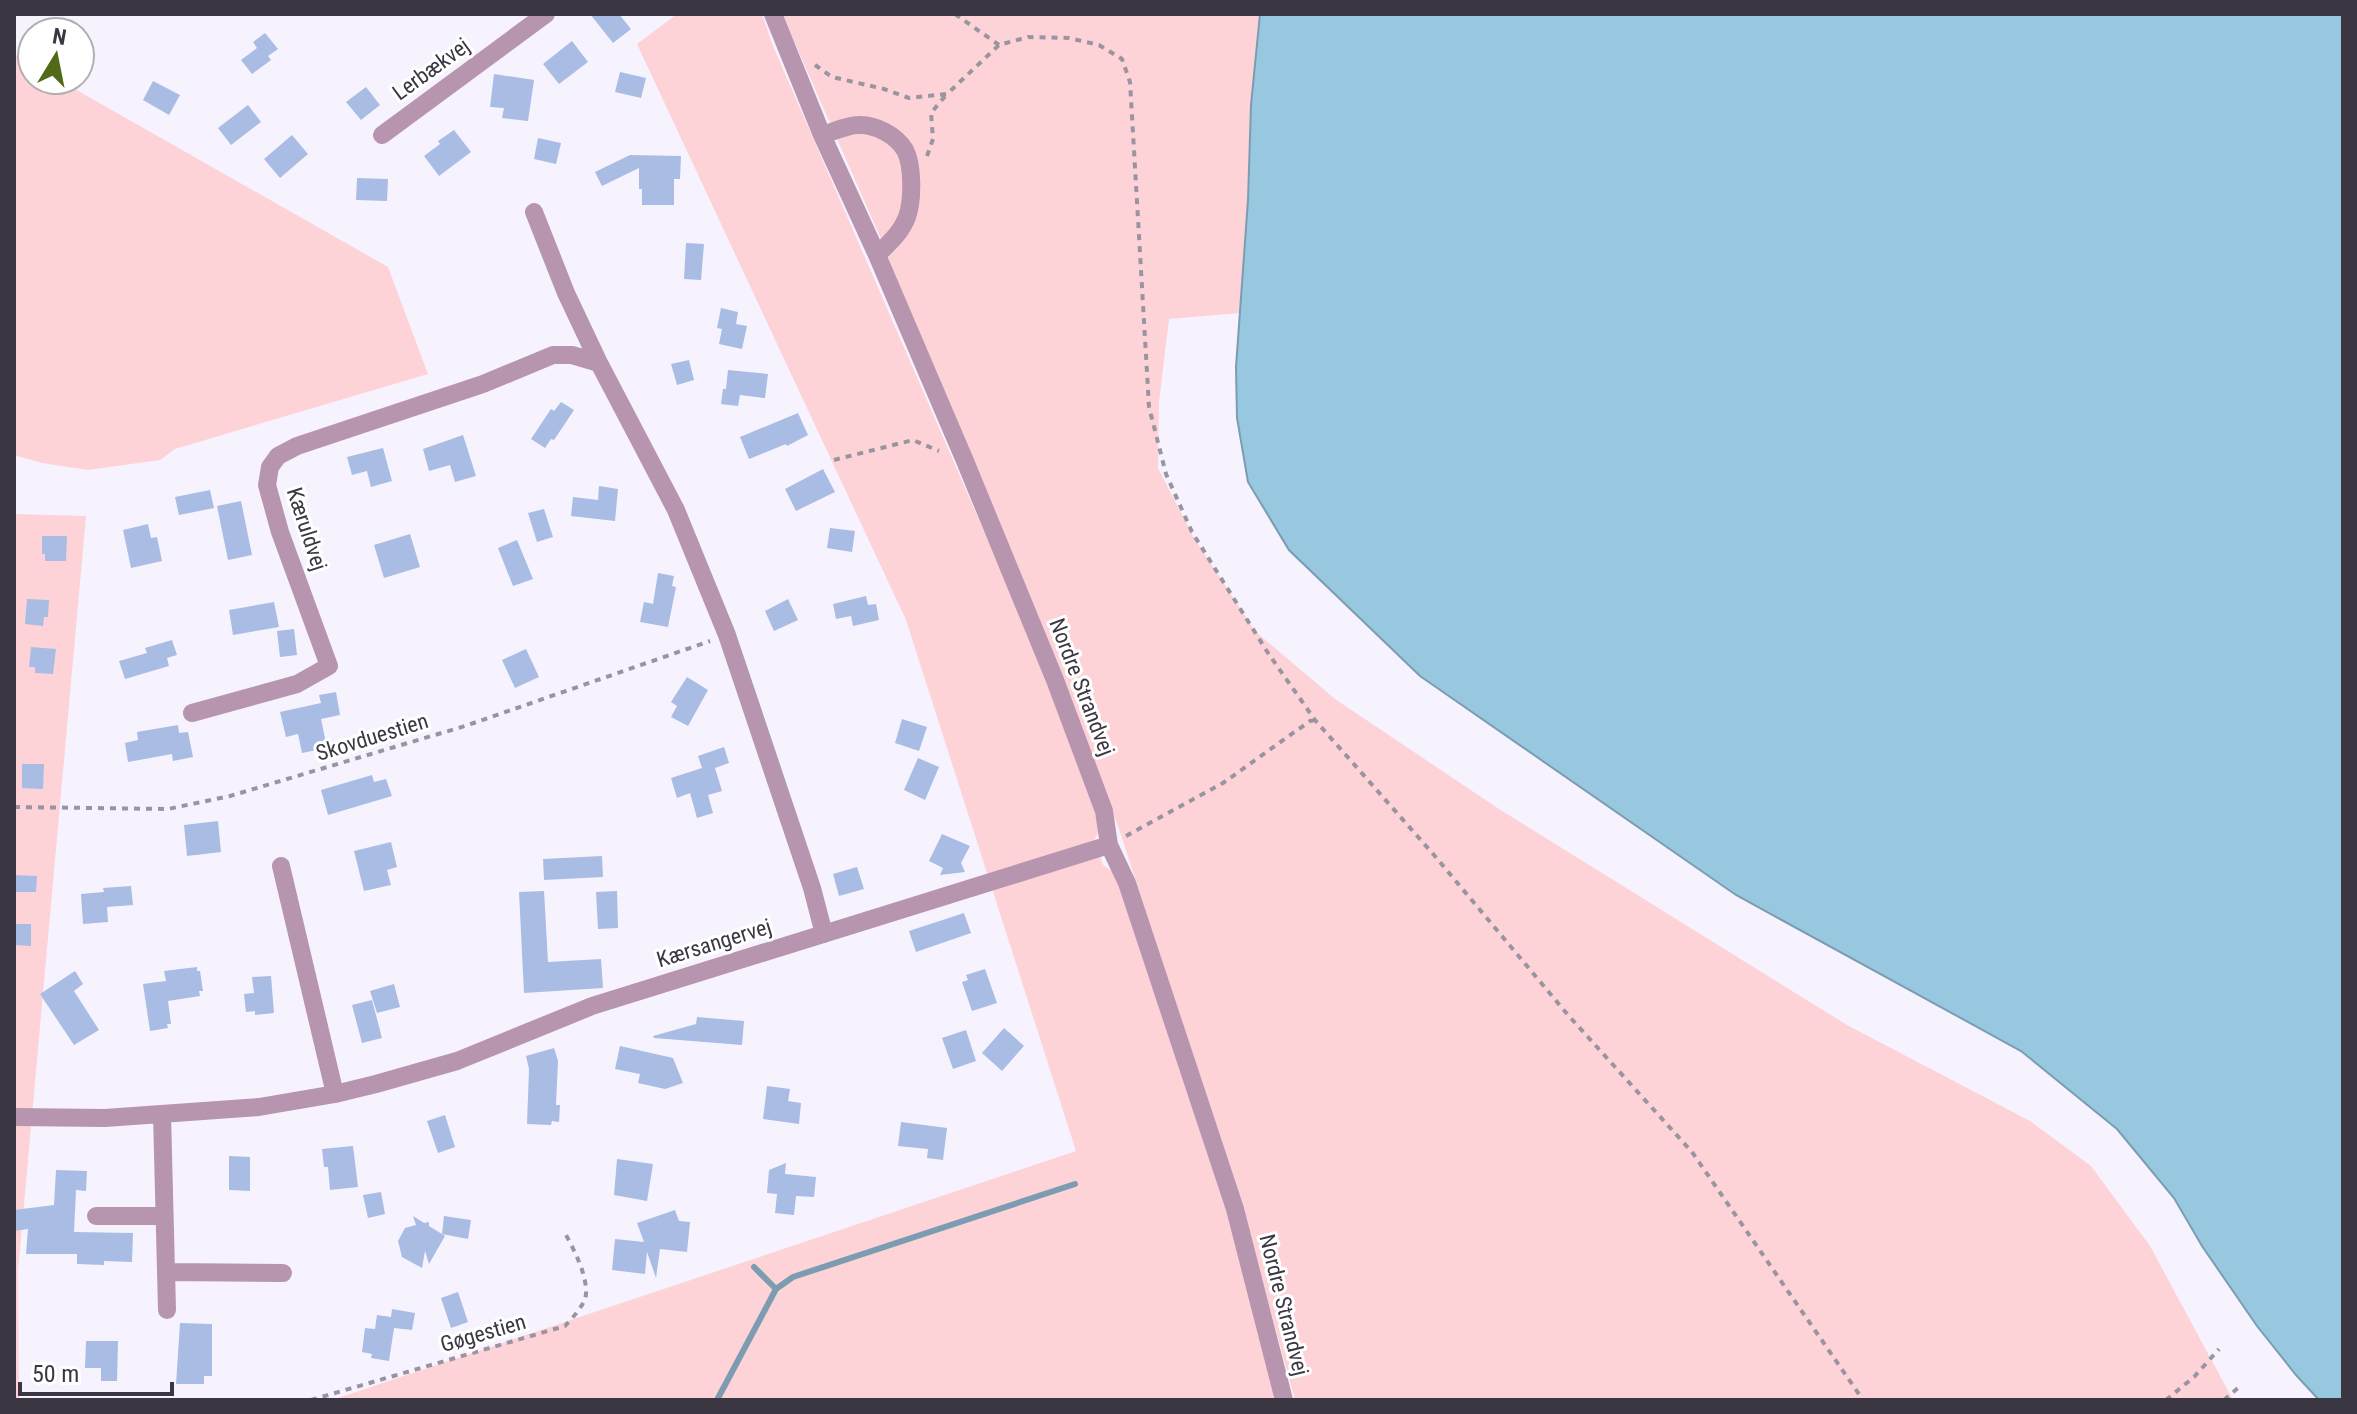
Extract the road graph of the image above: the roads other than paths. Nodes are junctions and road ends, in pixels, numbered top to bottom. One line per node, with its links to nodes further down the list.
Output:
1 (546, 14): 3 (street, Lerbækvej)
2 (773, 14): 4 (street, Nordre Strandvej)
3 (382, 135)
4 (822, 135): 6 (street, Nordre Strandvej); 6 (street)
5 (534, 212): 7 (street)
6 (877, 255): 9 (street, Nordre Strandvej)
7 (599, 363): 8 (street, Kæruldvej); 11 (street)
8 (192, 713)
9 (1109, 845): 11 (street, Kærsangervej); 20 (street, Nordre Strandvej)
10 (281, 866): 12 (street)
11 (824, 934): 12 (street, Kærsangervej)
12 (335, 1094): 13 (street, Kærsangervej)
13 (162, 1114): 14 (street, Kærsangervej); 16 (street)
14 (14, 1117)
15 (96, 1216): 16 (street)
16 (164, 1216): 17 (street)
17 (166, 1272): 18 (street); 19 (street)
18 (283, 1273)
19 (167, 1310)
20 (1284, 1400)

